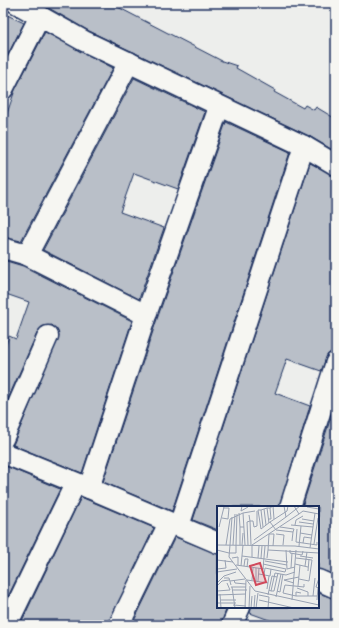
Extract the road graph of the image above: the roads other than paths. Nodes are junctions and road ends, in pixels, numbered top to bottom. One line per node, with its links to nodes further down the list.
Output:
1 (16, 3): 2 (street)
2 (40, 16): 3 (street); 4 (street)
3 (129, 62): 5 (street); 9 (street)
4 (3, 89)
5 (218, 107): 6 (street); 10 (street)
6 (304, 146): 7 (street); 17 (street)
7 (336, 165)
8 (3, 248): 9 (street)
9 (27, 255): 10 (street)
10 (146, 315): 15 (street)
11 (48, 336): 13 (street)
12 (336, 362): 16 (street)
13 (3, 439)
14 (3, 453): 15 (street)
15 (82, 486): 17 (street); 22 (street)
16 (290, 506)
17 (174, 524): 18 (street); 23 (street)
18 (217, 544)
19 (319, 580): 20 (street)
20 (336, 588)
21 (240, 608): 24 (street)
22 (7, 625)
23 (119, 625)
24 (232, 625)

